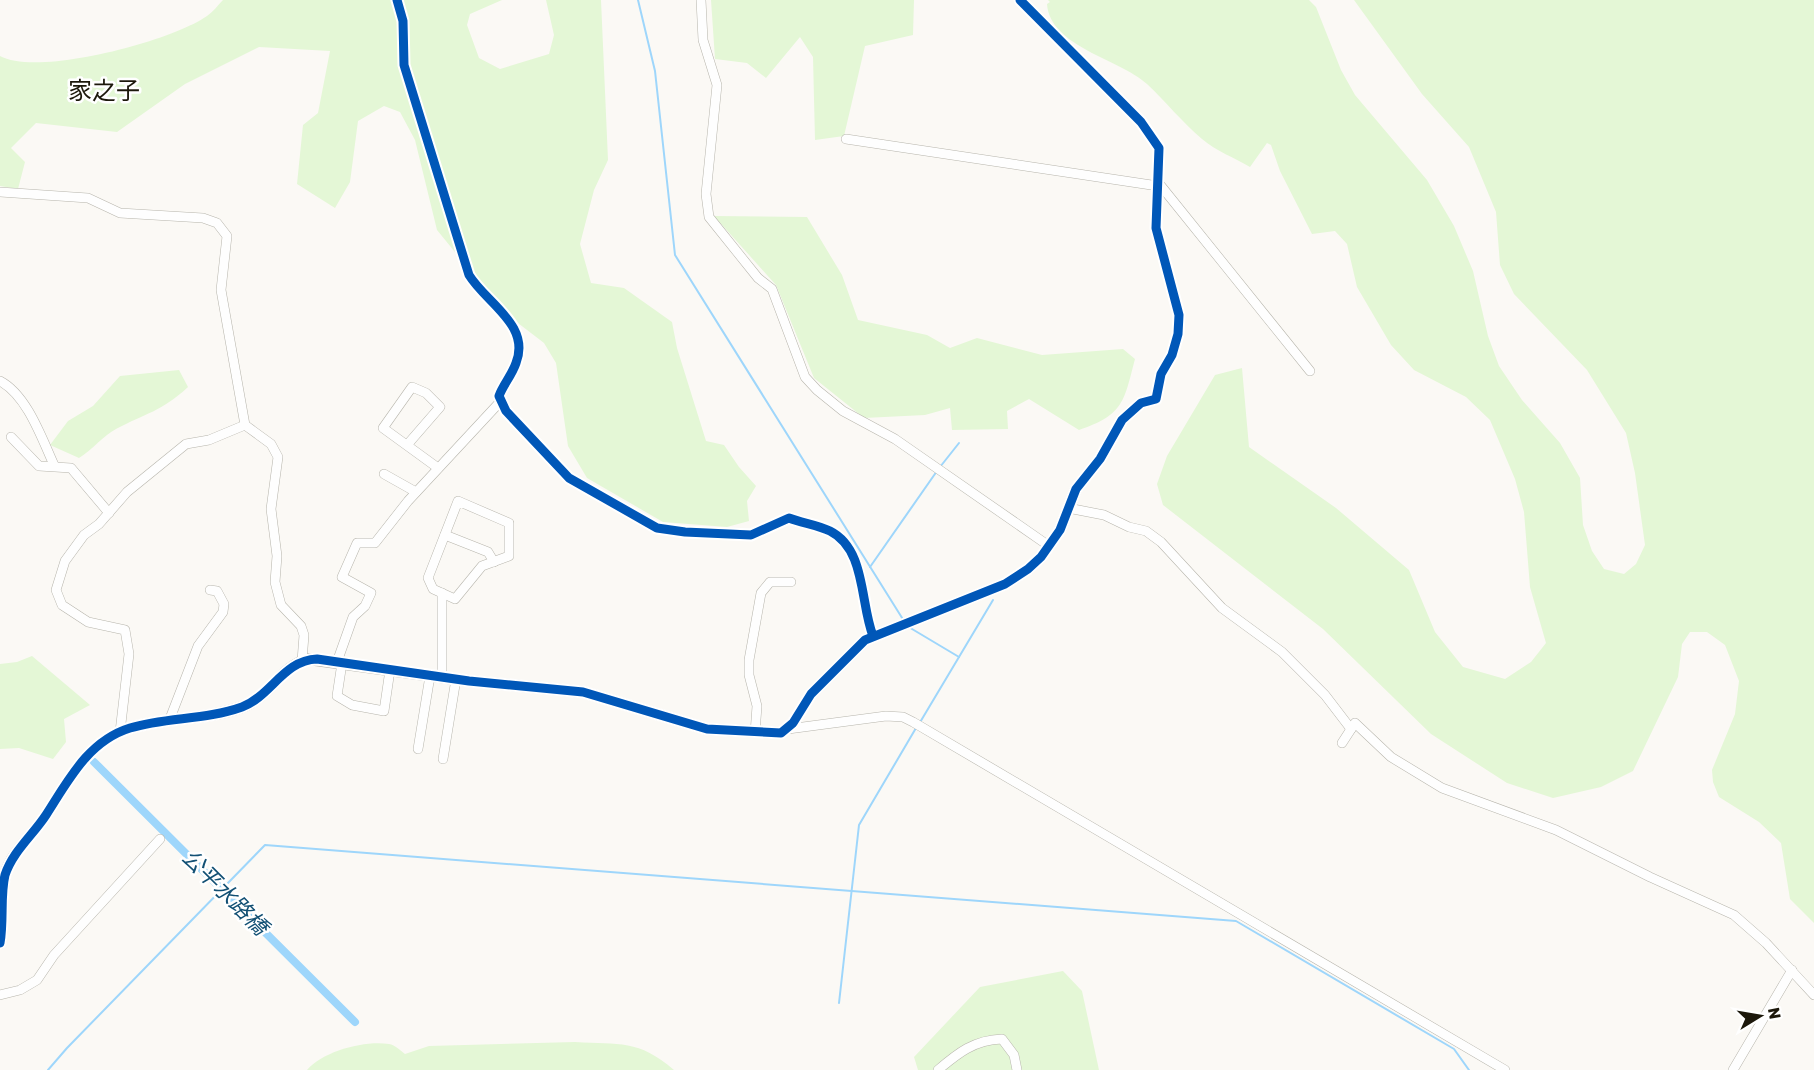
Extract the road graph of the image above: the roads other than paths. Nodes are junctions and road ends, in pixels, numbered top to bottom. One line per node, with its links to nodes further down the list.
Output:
1 (398, 0): 10 (street)
2 (701, 0): 21 (street)
3 (1020, 0): 5 (street)
4 (846, 139): 5 (street)
5 (1157, 184): 7 (street); 9 (street)
6 (0, 192): 11 (street)
7 (1311, 371)
8 (0, 381): 14 (street)
9 (1156, 399): 18 (street)
10 (500, 402): 15 (street); 26 (street)
11 (245, 425): 19 (street); 27 (street)
12 (11, 437): 14 (street)
13 (407, 446): 13 (street); 15 (street)
14 (54, 465): 19 (street)
15 (438, 468): 17 (street)
16 (384, 474): 17 (street)
17 (416, 492): 28 (street)
18 (1068, 508): 21 (street); 35 (street)
19 (109, 513): 36 (street)
20 (445, 535): 22 (street); 22 (street); 25 (street)
21 (1049, 546): 26 (street)
22 (494, 562): 25 (street)
23 (791, 582): 37 (street)
24 (210, 590): 33 (street)
25 (442, 593): 31 (street)
26 (873, 636): 34 (street)
27 (302, 661): 28 (street); 33 (street)
28 (340, 663): 29 (street); 29 (street)
29 (390, 670): 30 (street)
30 (430, 676): 31 (street); 39 (street)
31 (442, 677): 32 (street)
32 (456, 679): 37 (street); 40 (street)
33 (169, 721): 36 (street)
34 (788, 729): 37 (street); 48 (street)
35 (1351, 729): 38 (street); 43 (street)
36 (120, 732): 42 (street)
37 (755, 733)
38 (1342, 743)
39 (418, 749)
40 (443, 759)
41 (160, 839): 44 (street)
42 (0, 943)
43 (1792, 970): 45 (street); 49 (street)
44 (0, 995)
45 (1814, 995)
46 (938, 1070): 47 (street)
47 (1017, 1070)
48 (1505, 1070)
49 (1733, 1070)

